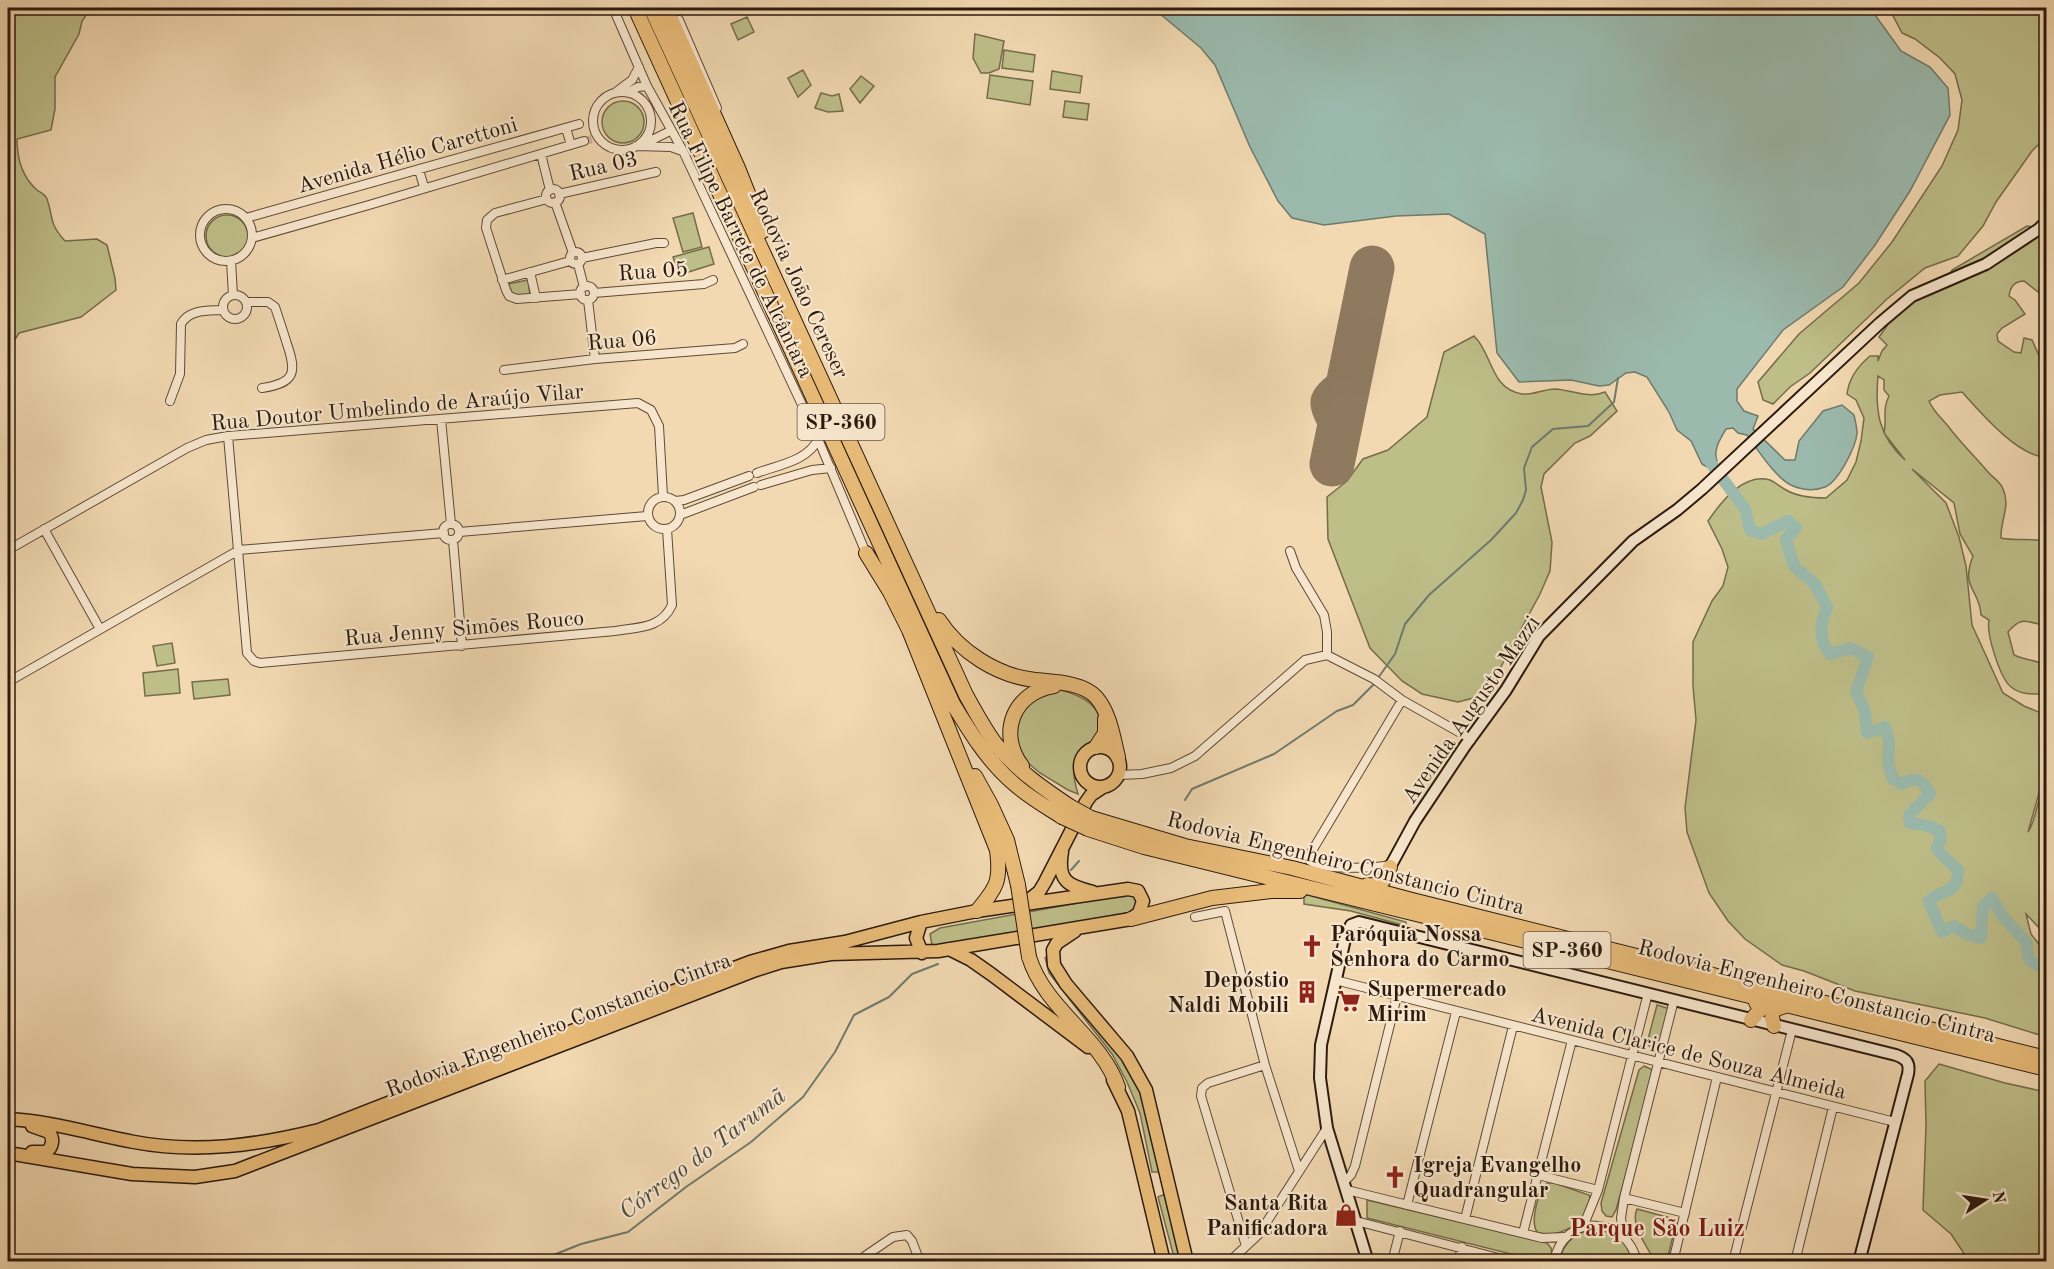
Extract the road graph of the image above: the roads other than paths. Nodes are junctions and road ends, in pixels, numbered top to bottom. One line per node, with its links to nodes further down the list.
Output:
1 (613, 8): 6 (street, Rua Filipe Barrete de Alcântara)
2 (635, 8): 76 (highway, Rodovia João Cereser / SP-360)
3 (651, 8): 43 (highway, Rodovia João Cereser / SP-360)
4 (666, 8): 12 (highway)
5 (673, 8): 12 (street)
6 (639, 67): 7 (street, Rua Filipe Barrete de Alcântara); 8 (street)
7 (647, 86): 9 (street); 13 (street, Rua Filipe Barrete de Alcântara)
8 (616, 92): 9 (street); 10 (street)
9 (629, 92): 16 (street)
10 (586, 121): 11 (street, Avenida Hélio Carettoni); 18 (street)
11 (566, 128): 14 (street, Avenida Hélio Carettoni); 17 (street)
12 (720, 130): 43 (highway)
13 (670, 131): 16 (street); 20 (street, Rua Filipe Barrete de Alcântara)
14 (546, 134): 19 (street); 22 (street, Avenida Hélio Carettoni)
15 (584, 141): 17 (street, Avenida Hélio Carettoni)
16 (643, 141): 18 (street)
17 (571, 145): 19 (street, Avenida Hélio Carettoni)
18 (636, 146): 20 (street)
19 (551, 151): 21 (street, Avenida Hélio Carettoni)
20 (683, 151): 53 (street, Rua Filipe Barrete de Alcântara)
21 (541, 154): 24 (street, Avenida Hélio Carettoni); 25 (street)
22 (419, 170): 24 (street); 29 (street, Avenida Hélio Carettoni)
23 (656, 172): 26 (street, Rua 03)
24 (424, 188): 31 (street, Avenida Hélio Carettoni)
25 (550, 190): 26 (street); 27 (street)
26 (559, 194): 28 (street)
27 (547, 199): 28 (street); 36 (street, Rua 03)
28 (555, 202): 33 (street)
29 (246, 218): 31 (street); 34 (street, Avenida Hélio Carettoni)
30 (2046, 222): 85 (street, Avenida Augusto Mazzi)
31 (252, 238): 34 (street)
32 (664, 243): 33 (street)
33 (576, 259): 35 (street); 38 (street)
34 (231, 261): 40 (street)
35 (530, 272): 36 (street); 41 (street)
36 (502, 280): 41 (street)
37 (713, 280): 39 (street, Rua 05)
38 (582, 290): 39 (street); 41 (street); 42 (street)
39 (594, 293): 42 (street)
40 (233, 295): 44 (street); 45 (street)
41 (536, 298)
42 (588, 300): 47 (street)
43 (785, 301): 75 (highway, Rodovia João Cereser / SP-360)
44 (246, 302): 45 (street); 49 (street)
45 (223, 310): 50 (street)
46 (743, 344): 47 (street, Rua 06)
47 (595, 359): 48 (street, Rua 06)
48 (504, 370)
49 (262, 388)
50 (170, 401)
51 (441, 419): 52 (street, Rua Doutor Umbelindo de Araújo Vilar); 61 (street, Rua Doutor Umbelindo de Araújo Vilar); 65 (street)
52 (228, 436): 66 (street, Rua Doutor Umbelindo de Araújo Vilar); 72 (street)
53 (818, 439): 54 (street); 55 (street, Rua Filipe Barrete de Alcântara)
54 (806, 455): 56 (street); 57 (street)
55 (831, 468): 57 (street); 74 (street, Rua Filipe Barrete de Alcântara)
56 (768, 469): 58 (street); 59 (street)
57 (812, 470): 59 (street)
58 (737, 481): 60 (street); 62 (street)
59 (773, 481): 60 (street)
60 (741, 492): 63 (street)
61 (663, 496): 62 (street); 64 (street)
62 (675, 501): 63 (street)
63 (680, 515): 67 (street)
64 (648, 516): 67 (street); 68 (street)
65 (451, 524): 68 (street); 69 (street)
66 (44, 529): 71 (street, Rua Doutor Umbelindo de Araújo Vilar); 77 (street)
67 (667, 529): 78 (street, Rua Jenny Simões Rouco)
68 (459, 532): 70 (street)
69 (444, 533): 70 (street); 72 (street)
70 (453, 540): 78 (street)
71 (8, 550)
72 (239, 550): 77 (street); 78 (street, Rua Jenny Simões Rouco)
73 (1290, 551): 79 (street)
74 (866, 553): 83 (highway)
75 (917, 590): 81 (highway); 90 (highway, Rodovia João Cereser / SP-360)
76 (907, 605): 83 (highway); 93 (highway)
77 (100, 629): 80 (street)
78 (462, 646)
79 (1327, 655): 82 (street); 89 (street)
80 (8, 682)
81 (1065, 683): 84 (highway); 90 (highway)
82 (1402, 700): 85 (street); 96 (street)
83 (939, 705): 102 (highway); 127 (highway, bridge)
84 (1104, 711): 86 (highway); 87 (highway)
85 (1471, 739): 96 (street, Avenida Augusto Mazzi)
86 (1096, 747): 87 (main road); 88 (main road)
87 (1118, 758): 89 (main road)
88 (1081, 773): 91 (main road); 92 (main road)
89 (1119, 775): 91 (main road)
90 (1036, 784): 93 (highway, Rodovia João Cereser / SP-360)
91 (1103, 787): 92 (main road)
92 (1086, 802): 95 (main road)
93 (1067, 812): 94 (highway, SP-360, bridge)
94 (1090, 824): 97 (highway, Rodovia Engenheiro Constancio Cintra / SP-360); 98 (highway, Rodovia Engenheiro Constancio Cintra / SP-360)
95 (1063, 848): 99 (main road); 101 (main road)
96 (1391, 866): 97 (highway); 100 (highway)
97 (1343, 882): 100 (highway, Rodovia Engenheiro Constancio Cintra / SP-360)
98 (1321, 890): 104 (highway); 112 (highway, Rodovia Engenheiro Constancio Cintra / SP-360)
99 (1101, 893): 101 (main road); 104 (main road)
100 (1412, 900): 122 (highway, Rodovia Engenheiro Constancio Cintra / SP-360)
101 (1025, 903): 102 (main road)
102 (977, 911): 105 (main road)
103 (1195, 917): 124 (street)
104 (1131, 919): 106 (main road, Rodovia Engenheiro Constancio Cintra)
105 (921, 922): 108 (main road); 130 (main road)
106 (1083, 927): 107 (main road, Rodovia Engenheiro Constancio Cintra); 143 (main road)
107 (950, 949): 108 (main road, Rodovia Engenheiro Constancio Cintra); 127 (main road)
108 (921, 953): 135 (main road, Rodovia Engenheiro Constancio Cintra)
109 (1335, 980): 110 (street); 111 (street, Avenida Clarice de Souza Almeida); 133 (street)
110 (1648, 993): 113 (street); 121 (street)
111 (1397, 996): 115 (street, Avenida Clarice de Souza Almeida); 138 (street)
112 (1753, 996): 114 (highway, Rodovia Engenheiro Constancio Cintra / SP-360); 116 (highway)
113 (1674, 1000): 116 (street); 123 (street)
114 (1788, 1005): 118 (highway); 125 (highway, Rodovia Engenheiro Constancio Cintra / SP-360)
115 (1456, 1012): 117 (street, Avenida Clarice de Souza Almeida); 142 (street)
116 (1751, 1020): 118 (street)
117 (1514, 1026): 120 (street, Avenida Clarice de Souza Almeida); 145 (street)
118 (1774, 1026): 119 (street)
119 (1792, 1030): 128 (street); 131 (street)
120 (1572, 1040): 121 (street, Avenida Clarice de Souza Almeida); 137 (street)
121 (1632, 1055): 123 (street, Avenida Clarice de Souza Almeida); 139 (street)
122 (2046, 1058)
123 (1659, 1062): 126 (street, Avenida Clarice de Souza Almeida); 140 (street)
124 (1266, 1065): 136 (street); 152 (street)
125 (2046, 1069)
126 (1717, 1077): 128 (street, Avenida Clarice de Souza Almeida); 144 (street)
127 (1118, 1087): 141 (main road)
128 (1776, 1092): 129 (street, Avenida Clarice de Souza Almeida); 166 (street)
129 (1833, 1107): 131 (street, Avenida Clarice de Souza Almeida); 167 (street)
130 (8, 1119)
131 (1894, 1122): 168 (street)
132 (8, 1124): 134 (main road)
133 (1327, 1128): 136 (street); 138 (street)
134 (8, 1148)
135 (8, 1153)
136 (1299, 1171): 152 (street)
137 (1538, 1175): 139 (street); 149 (street)
138 (1345, 1186): 142 (street); 146 (street)
139 (1598, 1190): 147 (street)
140 (1624, 1198): 144 (street); 150 (street)
141 (1149, 1203): 143 (main road); 157 (main road)
142 (1407, 1205): 145 (street)
143 (1174, 1211): 158 (main road)
144 (1685, 1213): 165 (street)
145 (1465, 1219): 149 (street)
146 (1356, 1221): 148 (street); 160 (street)
147 (1583, 1227): 150 (street); 151 (street)
148 (1400, 1231): 153 (street); 161 (street)
149 (1523, 1233): 151 (street)
150 (1624, 1236): 155 (street)
151 (1565, 1237): 164 (street)
152 (1246, 1246): 159 (street)
153 (1462, 1247): 162 (street); 163 (street)
154 (860, 1259): 156 (street)
155 (1638, 1261)
156 (920, 1262)
157 (1164, 1262)
158 (1187, 1262)
159 (1229, 1262)
160 (1368, 1262)
161 (1392, 1262)
162 (1458, 1262)
163 (1514, 1262)
164 (1554, 1262)
165 (1673, 1262)
166 (1733, 1262)
167 (1795, 1262)
168 (1859, 1262)

